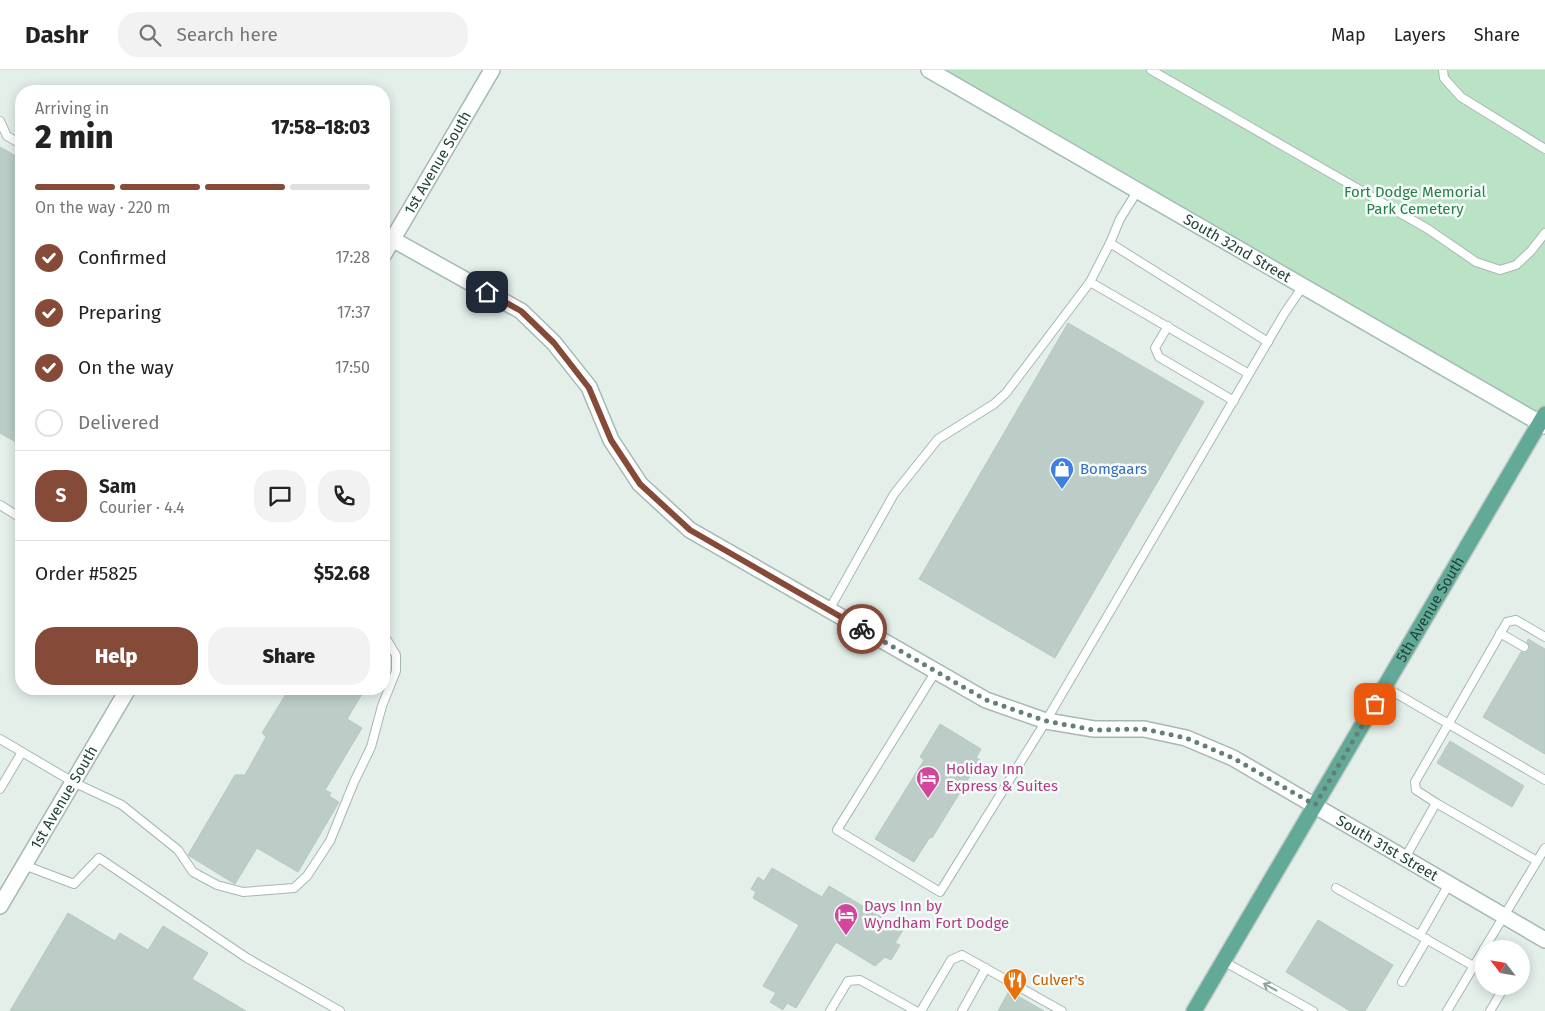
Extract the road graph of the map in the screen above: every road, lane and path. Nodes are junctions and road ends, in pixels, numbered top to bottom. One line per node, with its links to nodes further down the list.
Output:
1 (492, 70): 10 (street, 1st Avenue South)
2 (929, 70): 8 (street, South 32nd Street)
3 (1151, 70): 9 (lane)
4 (1443, 70): 7 (lane)
5 (0, 120): 6 (lane)
6 (15, 141)
7 (1545, 149)
8 (1138, 190): 12 (lane); 14 (street, South 32nd Street)
9 (1545, 232)
10 (392, 239): 11 (street, 1st Avenue South); 22 (street, South 31st Street)
11 (390, 243)
12 (1110, 243): 13 (lane); 16 (lane)
13 (1090, 282): 15 (lane); 22 (lane)
14 (1303, 286): 16 (lane); 19 (street, South 32nd Street)
15 (1168, 326): 17 (lane); 18 (lane)
16 (1268, 342): 17 (lane)
17 (1249, 374): 18 (lane)
18 (1234, 401): 32 (lane)
19 (1543, 421): 29 (main road, 5th Avenue South)
20 (0, 505): 21 (lane)
21 (15, 514)
22 (829, 610): 27 (street, South 31st Street)
23 (1500, 633): 24 (lane); 26 (lane); 33 (lane)
24 (1545, 637)
25 (390, 645): 28 (lane)
26 (1524, 647)
27 (936, 671): 32 (street, South 31st Street); 32 (lane)
28 (390, 686)
29 (1385, 687): 33 (lane); 40 (main road, 5th Avenue South)
30 (124, 695): 37 (street, 1st Avenue South)
31 (386, 695): 37 (lane)
32 (1046, 721): 40 (street, South 31st Street)
33 (1448, 724): 36 (lane); 39 (lane)
34 (0, 739): 35 (lane)
35 (22, 752): 37 (lane); 38 (lane)
36 (1545, 780)
37 (73, 782): 44 (street, 1st Avenue South)
38 (0, 789)
39 (1436, 803): 42 (lane); 43 (lane)
40 (1315, 805): 42 (street, South 31st Street); 52 (main road, 5th Avenue South)
41 (1545, 848): 43 (lane)
42 (1405, 858): 45 (street, South 31st Street)
43 (1537, 861): 48 (lane)
44 (24, 865): 47 (street, 1st Avenue South); 57 (lane)
45 (1449, 884): 48 (street, South 31st Street); 49 (lane)
46 (1336, 888): 49 (lane)
47 (2, 898)
48 (1504, 916): 50 (lane); 51 (street, South 31st Street)
49 (1423, 937): 53 (lane); 55 (lane)
50 (1489, 940)
51 (1545, 940)
52 (1224, 961): 63 (main road, 5th Avenue South); 64 (lane, one-way to 52)
53 (1474, 966): 65 (lane)
54 (986, 968): 60 (lane); 61 (lane); 62 (lane)
55 (1402, 982)
56 (1499, 995): 66 (lane)
57 (340, 1011)
58 (830, 1011): 59 (lane)
59 (916, 1011)
60 (921, 1011)
61 (962, 1011)
62 (1062, 1011)
63 (1194, 1011)
64 (1313, 1011)
65 (1447, 1011)
66 (1490, 1011)

